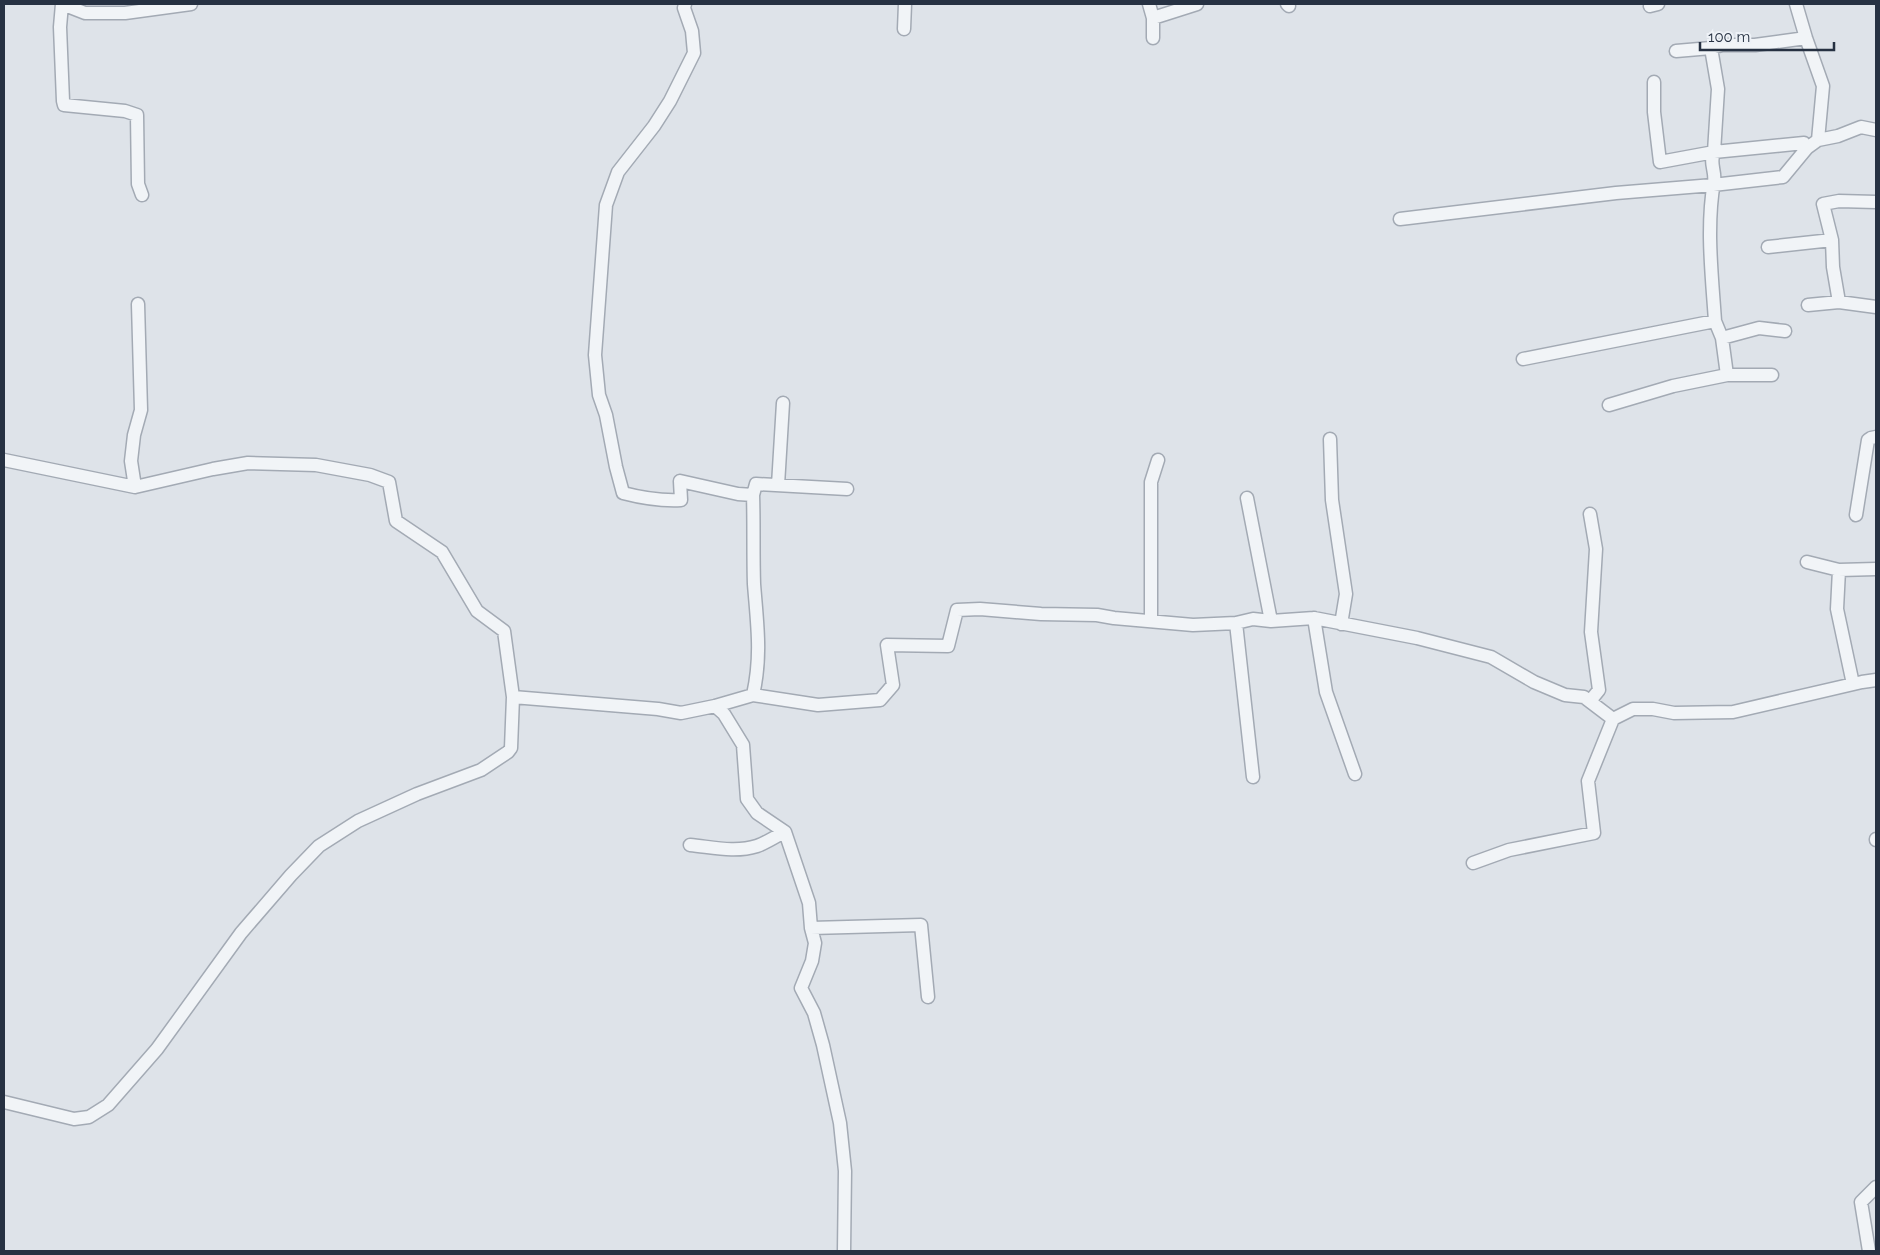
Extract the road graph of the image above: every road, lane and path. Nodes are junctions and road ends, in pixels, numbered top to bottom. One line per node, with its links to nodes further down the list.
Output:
1 (62, 4): 2 (street); 20 (street)
2 (191, 4)
3 (685, 4): 44 (street)
4 (905, 4): 9 (street)
5 (1149, 4): 8 (street)
6 (1198, 4): 8 (street)
7 (1796, 4): 11 (street)
8 (1153, 18): 10 (street)
9 (904, 29)
10 (1153, 38)
11 (1806, 38): 12 (street); 16 (street)
12 (1711, 48): 13 (street); 18 (street)
13 (1676, 51)
14 (1654, 82): 18 (street)
15 (1876, 130): 16 (street)
16 (1818, 140): 17 (street)
17 (1807, 148): 18 (street); 19 (street)
18 (1714, 152): 19 (street)
19 (1713, 185): 22 (street); 29 (street)
20 (142, 195)
21 (1876, 202): 23 (street)
22 (1400, 219)
23 (1832, 240): 24 (street); 25 (street)
24 (1768, 247)
25 (1839, 302): 27 (street); 28 (street)
26 (138, 304): 42 (street)
27 (1808, 305)
28 (1876, 307)
29 (1715, 321): 31 (street); 32 (street)
30 (1785, 331): 31 (street)
31 (1722, 338): 33 (street)
32 (1523, 359)
33 (1727, 375): 34 (street); 36 (street)
34 (1772, 376)
35 (782, 403): 41 (street)
36 (1609, 406)
37 (1876, 437): 47 (street)
38 (1330, 439): 55 (street)
39 (4, 460): 42 (street)
40 (1158, 460): 53 (street)
41 (778, 485): 43 (street); 44 (street)
42 (134, 487): 59 (street)
43 (847, 489)
44 (753, 495): 58 (street)
45 (1246, 498): 52 (street)
46 (1590, 514): 60 (street)
47 (1856, 515)
48 (1807, 562): 50 (street)
49 (1876, 569): 50 (street)
50 (1840, 570): 57 (street)
51 (1314, 618): 52 (street); 55 (street); 63 (street)
52 (1272, 620): 54 (street)
53 (1151, 621): 54 (street); 58 (street)
54 (1236, 623): 64 (street)
55 (1341, 624): 60 (street)
56 (1876, 680): 57 (street)
57 (1854, 684): 62 (street)
58 (753, 695): 61 (street)
59 (513, 697): 61 (street); 70 (street)
60 (1590, 701): 62 (street)
61 (715, 706): 65 (street)
62 (1613, 719): 67 (street)
63 (1355, 774)
64 (1253, 777)
65 (785, 832): 66 (street); 68 (street)
66 (690, 845)
67 (1473, 863)
68 (811, 928): 69 (street); 72 (street)
69 (928, 997)
70 (4, 1102)
71 (1876, 1186): 73 (street)
72 (844, 1251)
73 (1869, 1251)

